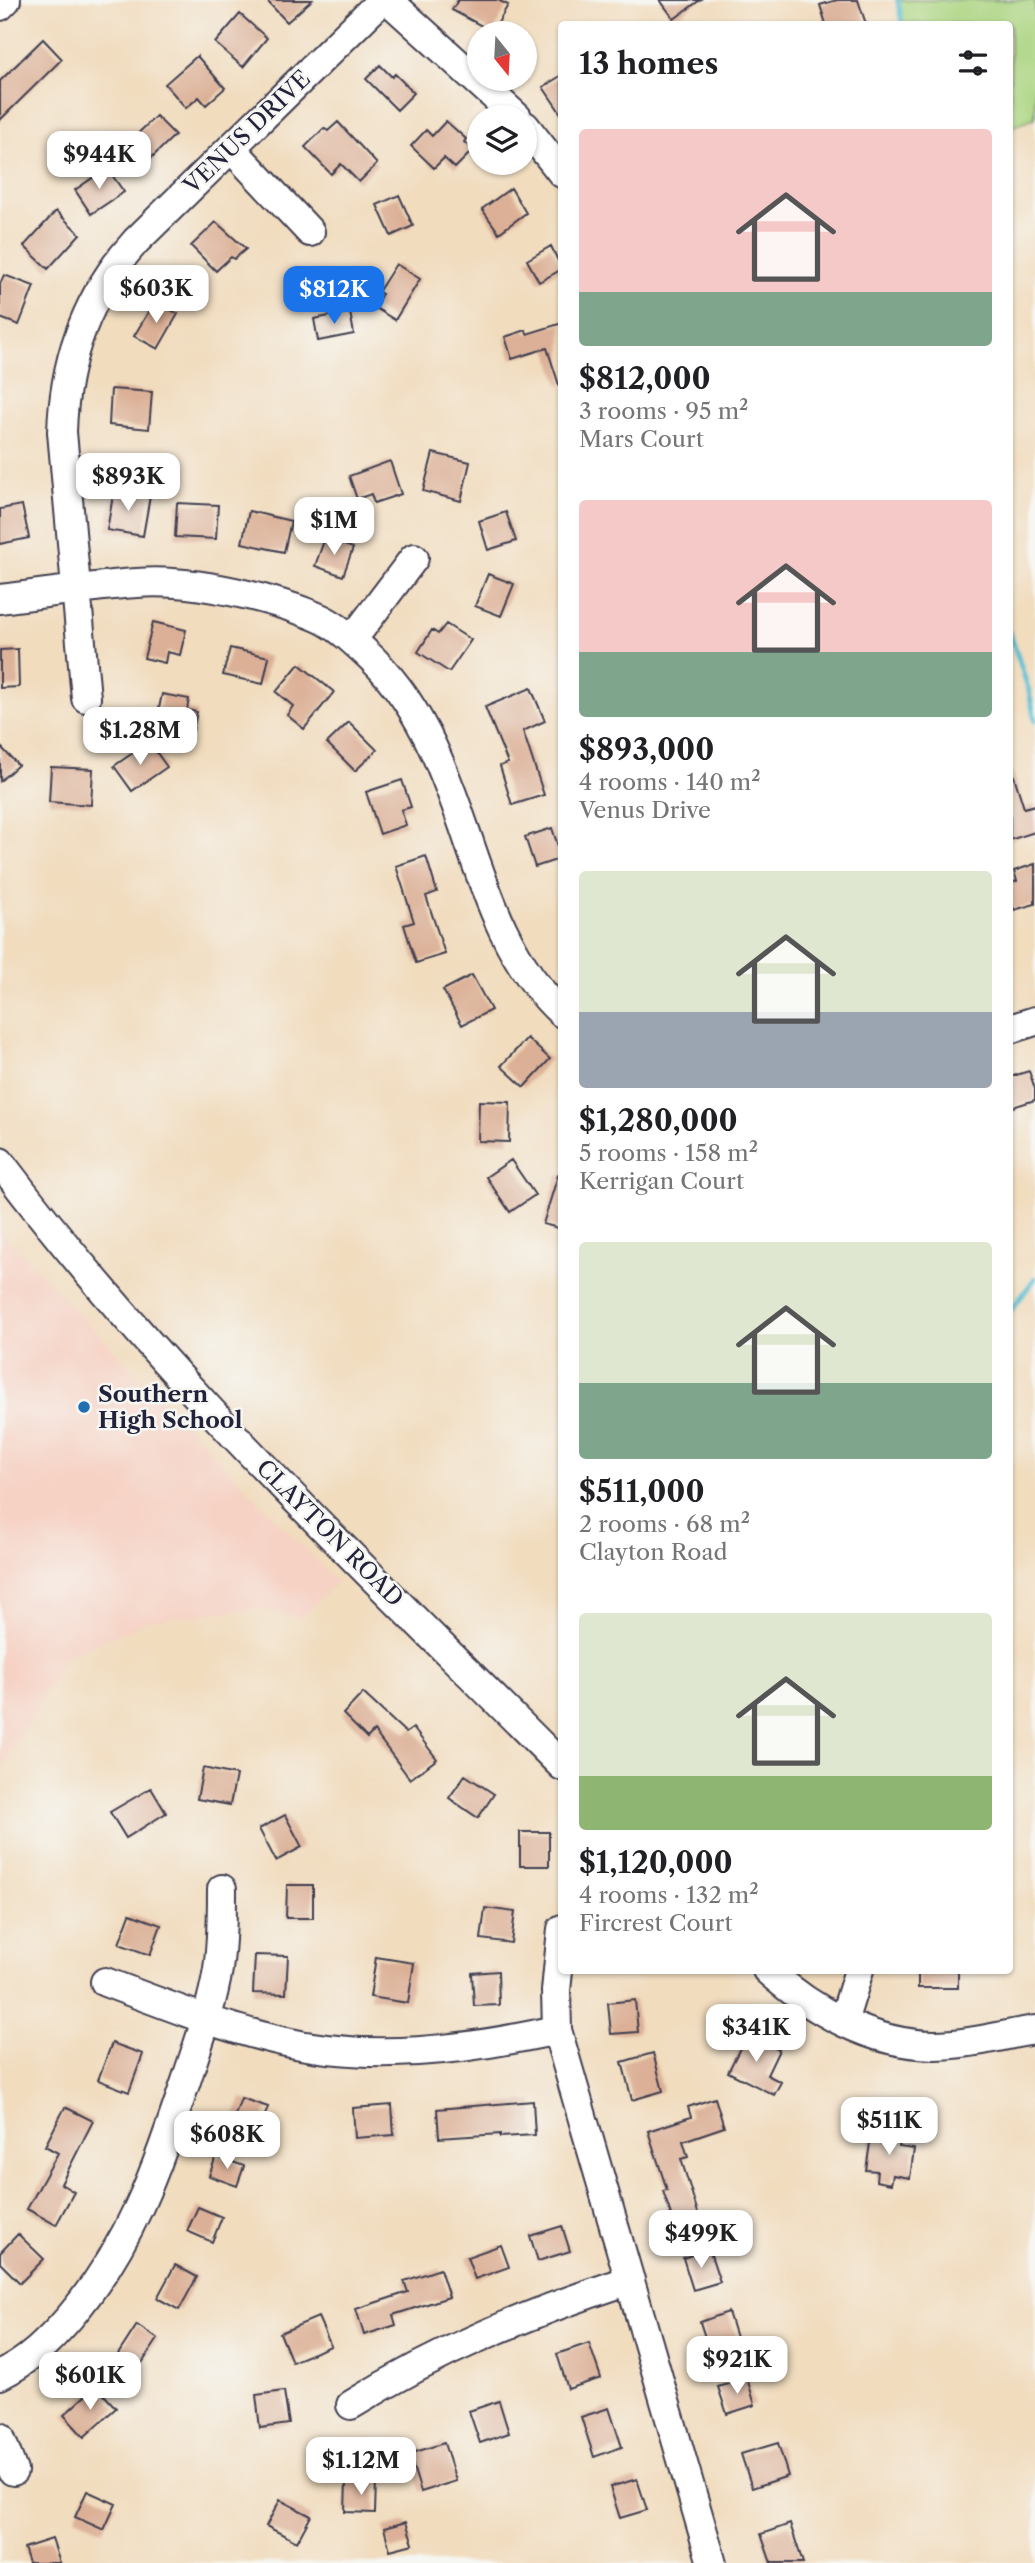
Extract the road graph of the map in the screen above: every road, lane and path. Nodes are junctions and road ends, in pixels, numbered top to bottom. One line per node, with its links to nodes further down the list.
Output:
1 (6, 0): 4 (street)
2 (382, 0): 7 (street, VENUS DRIVE)
3 (388, 0): 5 (street)
4 (0, 6)
5 (506, 105)
6 (537, 141): 8 (street)
7 (231, 148): 9 (street); 11 (street, VENUS DRIVE)
8 (558, 168)
9 (310, 232)
10 (414, 558): 13 (street)
11 (77, 591): 12 (street); 13 (street); 14 (street, VENUS DRIVE)
12 (0, 599)
13 (352, 640): 15 (street)
14 (86, 698)
15 (558, 1009)
16 (1035, 1021): 17 (street)
17 (1013, 1027)
18 (0, 1162): 19 (street, CLAYTON ROAD)
19 (558, 1762)
20 (222, 1889): 25 (street)
21 (558, 1970): 27 (street)
22 (771, 1974): 26 (street)
23 (858, 1974): 26 (street)
24 (105, 1982): 25 (street)
25 (206, 2019): 27 (street); 30 (street)
26 (843, 2022): 28 (street)
27 (558, 2030): 29 (street)
28 (1035, 2030)
29 (630, 2280): 31 (street); 34 (street)
30 (0, 2375)
31 (351, 2405)
32 (0, 2437): 33 (street)
33 (13, 2471)
34 (712, 2563)

